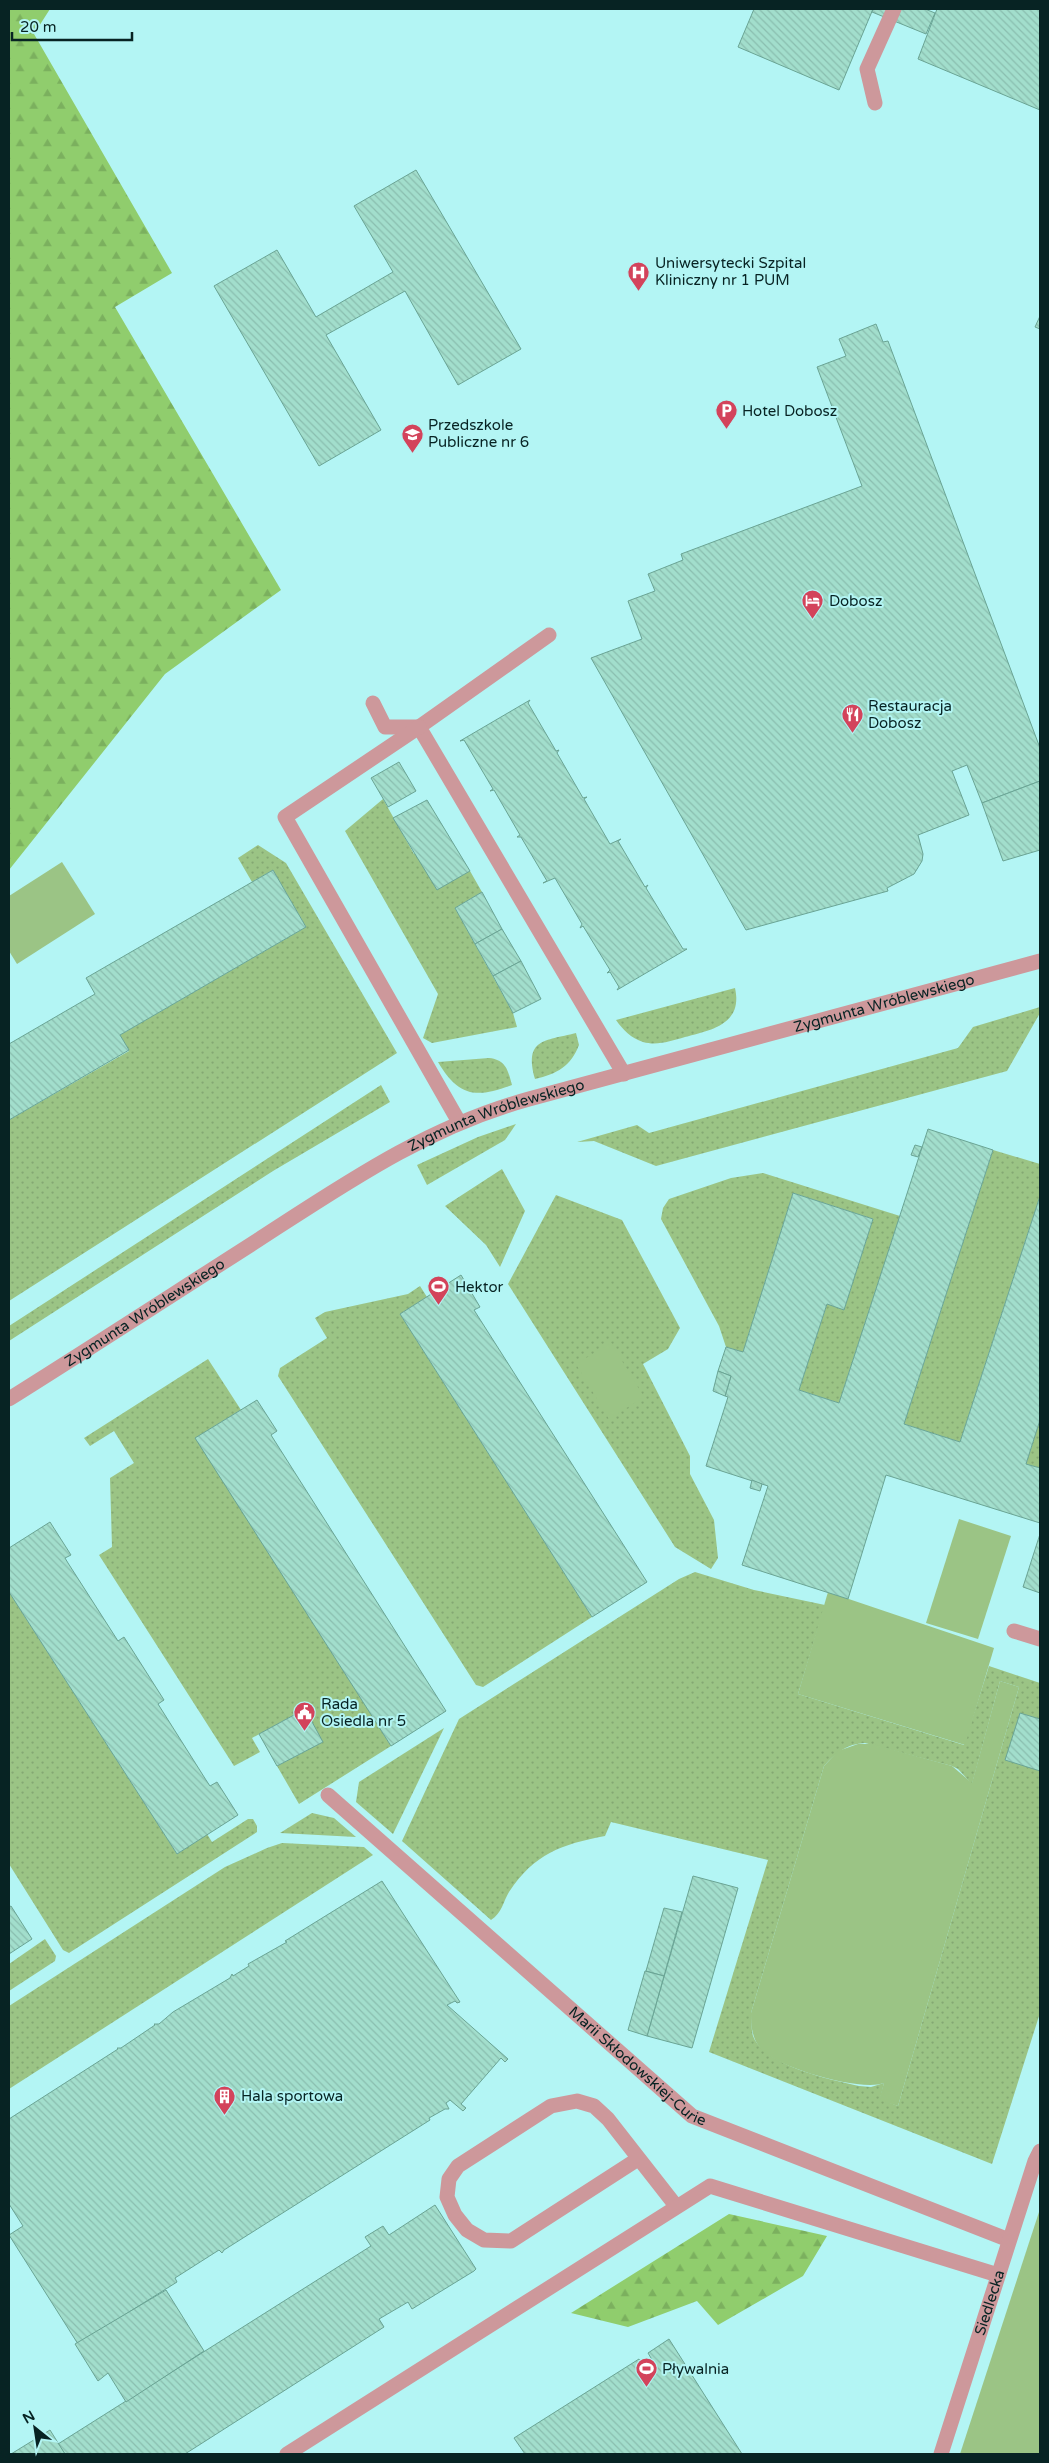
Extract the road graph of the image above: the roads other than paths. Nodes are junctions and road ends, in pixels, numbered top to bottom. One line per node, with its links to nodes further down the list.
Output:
1 (894, 9): 2 (street)
2 (874, 103)
3 (548, 635): 5 (street)
4 (373, 703): 5 (street)
5 (419, 727): 7 (street); 8 (street)
6 (1040, 961): 7 (street, Zygmunta Wróblewskiego)
7 (624, 1074): 8 (street, Zygmunta Wróblewskiego)
8 (459, 1122): 9 (street, Zygmunta Wróblewskiego)
9 (9, 1399)
10 (1014, 1631): 11 (street)
11 (1040, 1640)
12 (328, 1794): 16 (street, Marii Skłodowskiej-Curie)
13 (1040, 2151): 16 (street, Siedlecka)
14 (638, 2159): 14 (street); 15 (street)
15 (676, 2206): 17 (street); 18 (street)
16 (1009, 2240): 17 (street, Siedlecka)
17 (998, 2275): 19 (street, Siedlecka)
18 (287, 2454)
19 (941, 2454)

